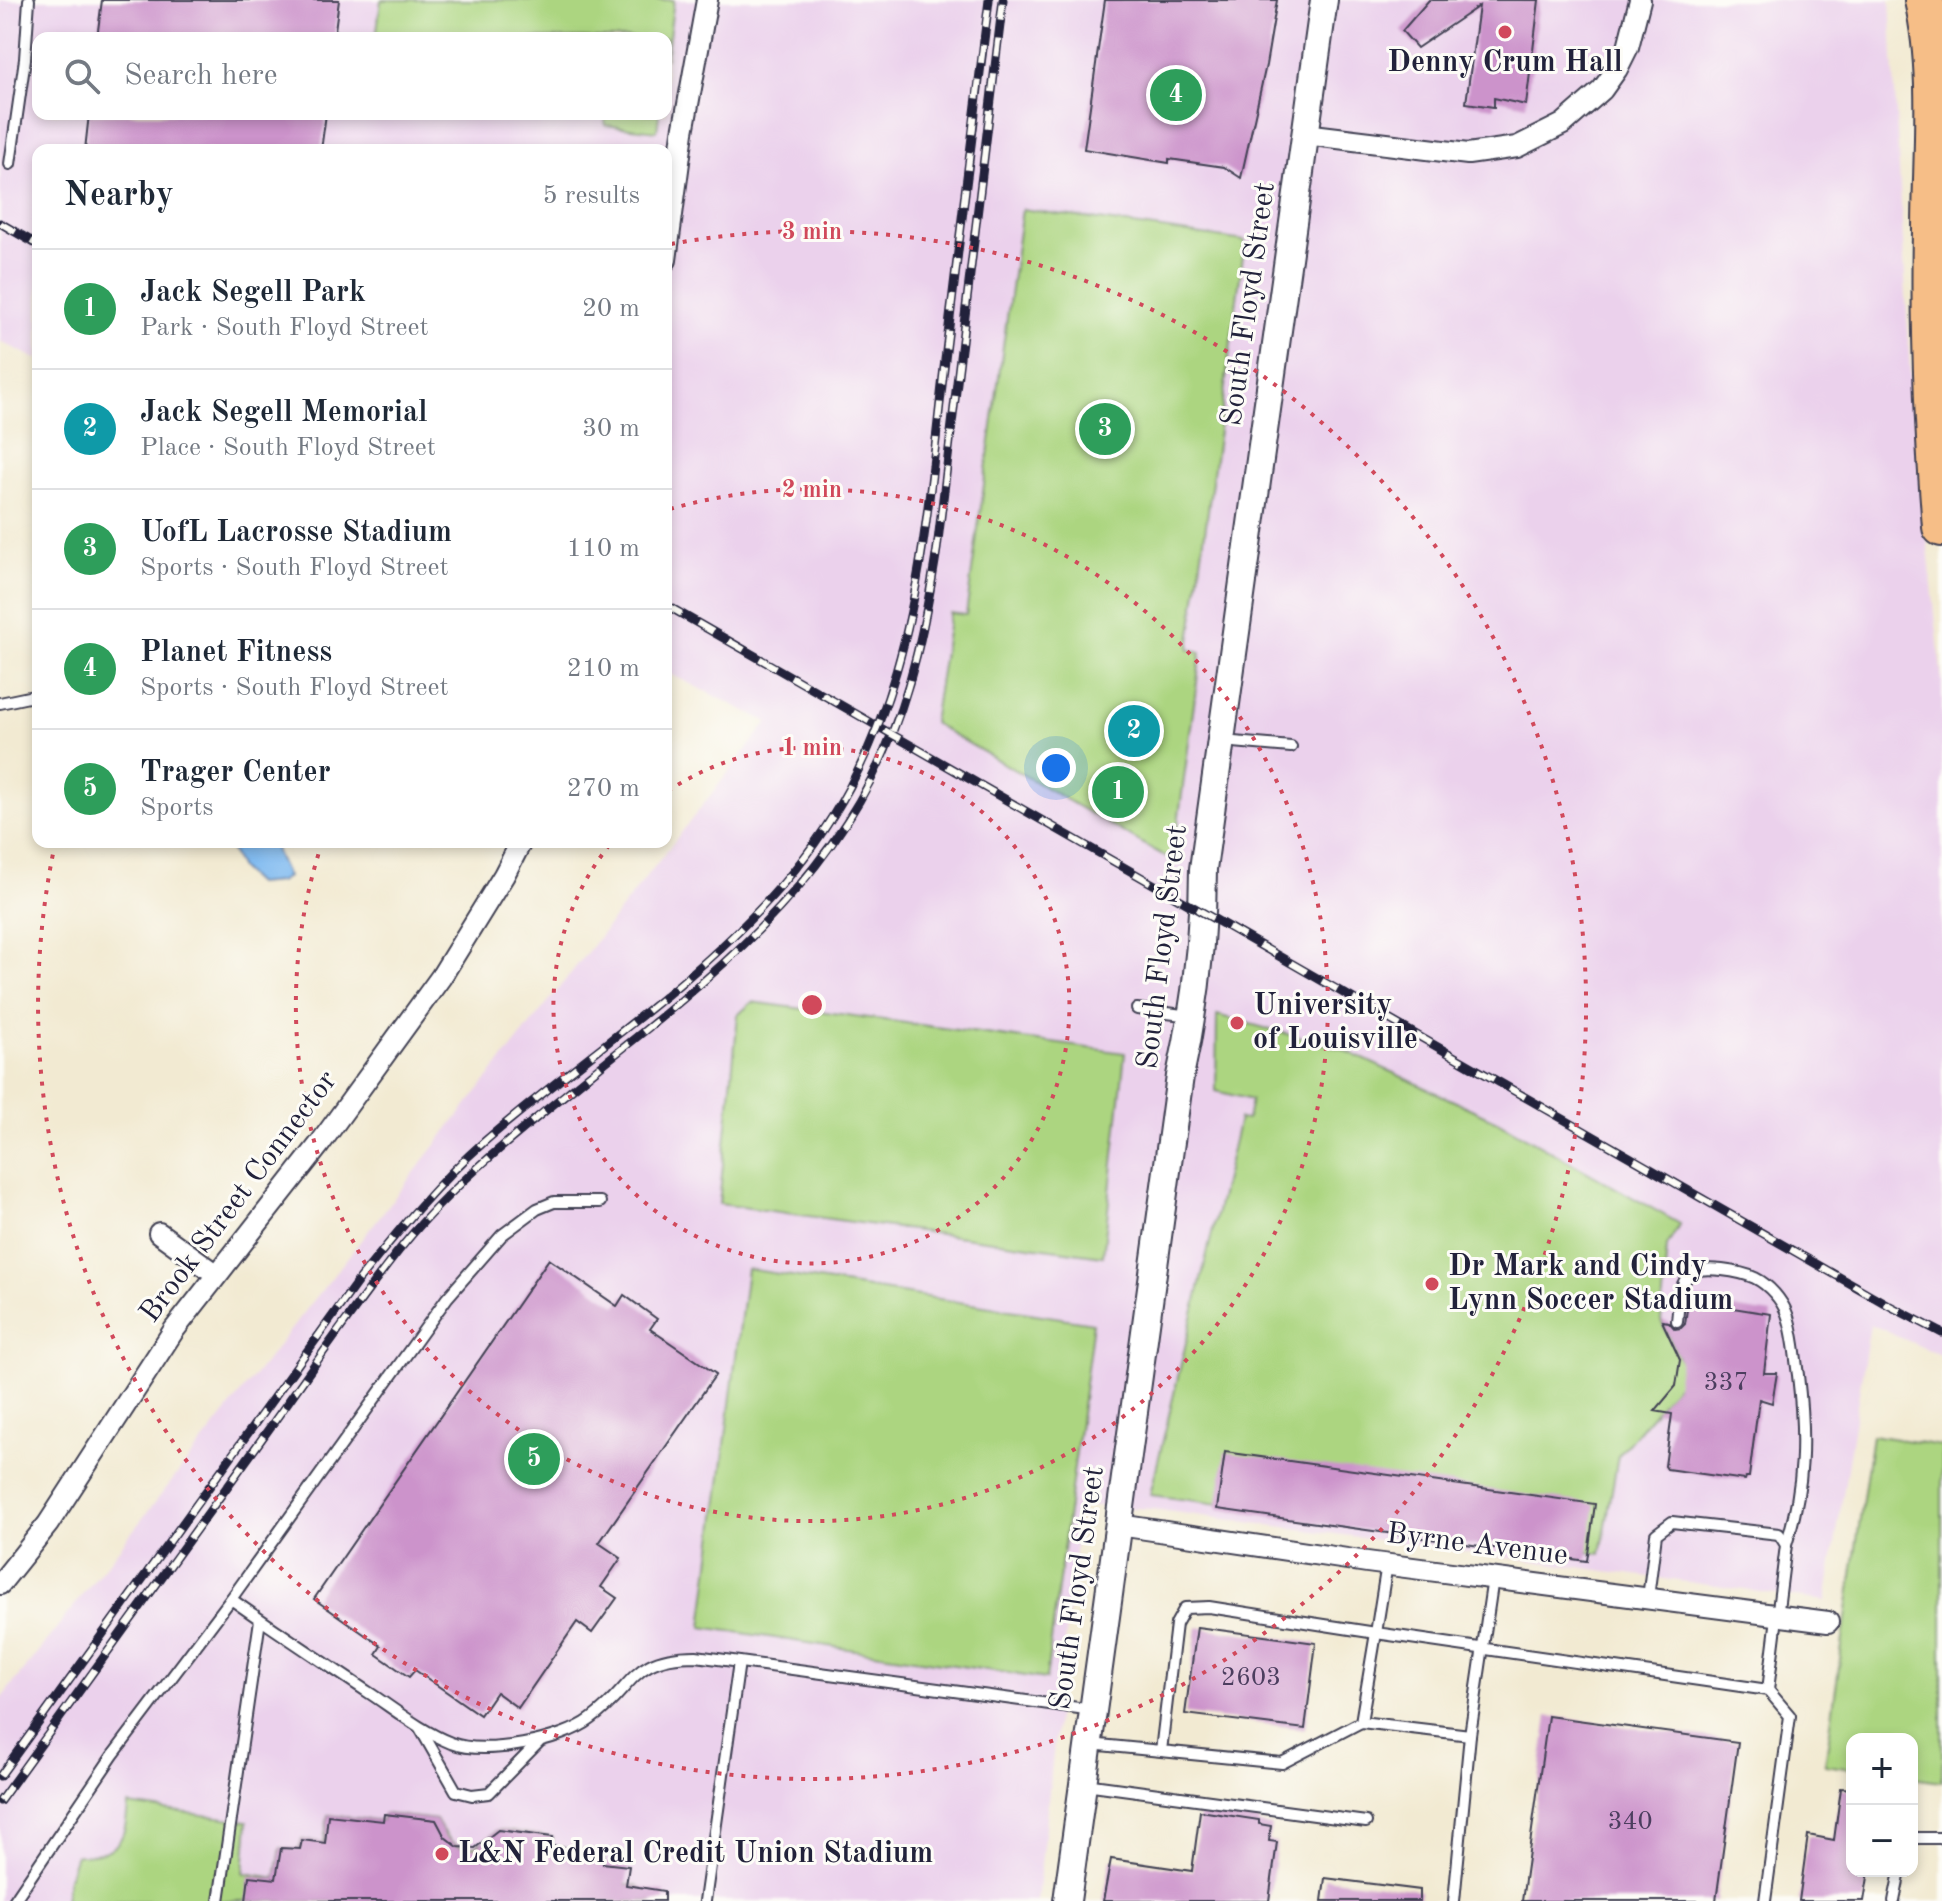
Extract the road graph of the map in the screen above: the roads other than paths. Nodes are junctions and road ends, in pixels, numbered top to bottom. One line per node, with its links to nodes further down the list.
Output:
1 (29, 0): 7 (lane)
2 (707, 0): 8 (street)
3 (1324, 0): 6 (street, South Floyd Street)
4 (1640, 0): 6 (street)
5 (1924, 0): 9 (highway)
6 (1305, 134): 12 (street, South Floyd Street)
7 (10, 164)
8 (672, 169)
9 (1942, 527)
10 (32, 696): 11 (lane)
11 (0, 703)
12 (1221, 740): 13 (lane); 16 (street, South Floyd Street)
13 (1291, 747)
14 (517, 848): 19 (street, Brook Street Connector)
15 (1137, 1009): 16 (lane)
16 (1190, 1016): 21 (street, South Floyd Street)
17 (600, 1202): 27 (lane)
18 (159, 1233): 19 (street)
19 (216, 1274): 25 (street, Brook Street Connector)
20 (1677, 1321): 22 (lane)
21 (1119, 1525): 23 (street, Byrne Avenue); 35 (street, South Floyd Street)
22 (1786, 1545): 26 (lane); 28 (lane)
23 (1387, 1564): 24 (street, Byrne Avenue); 31 (lane)
24 (1493, 1578): 26 (street, Byrne Avenue); 32 (lane)
25 (0, 1584)
26 (1648, 1598): 28 (street, Byrne Avenue)
27 (231, 1599): 29 (lane); 47 (lane)
28 (1777, 1616): 30 (street, Byrne Avenue); 34 (lane)
29 (260, 1620): 37 (lane); 48 (lane)
30 (1828, 1622)
31 (1376, 1633): 32 (lane); 36 (lane); 41 (lane)
32 (1481, 1650): 34 (lane); 38 (lane)
33 (739, 1662): 35 (lane); 39 (lane); 49 (lane)
34 (1768, 1690): 52 (lane)
35 (1093, 1710): 40 (street, South Floyd Street)
36 (1361, 1722): 38 (lane); 41 (lane)
37 (419, 1726): 39 (lane); 39 (lane)
38 (1470, 1735): 51 (lane)
39 (539, 1742)
40 (1089, 1743): 41 (lane); 42 (street, South Floyd Street)
41 (1161, 1751)
42 (1083, 1784): 43 (lane); 50 (street, South Floyd Street)
43 (1366, 1822)
44 (1918, 1838): 45 (lane)
45 (1942, 1838)
46 (1899, 1877): 53 (lane)
47 (14, 1901)
48 (219, 1901)
49 (705, 1901)
50 (1067, 1901)
51 (1454, 1901)
52 (1765, 1901)
53 (1894, 1901)

